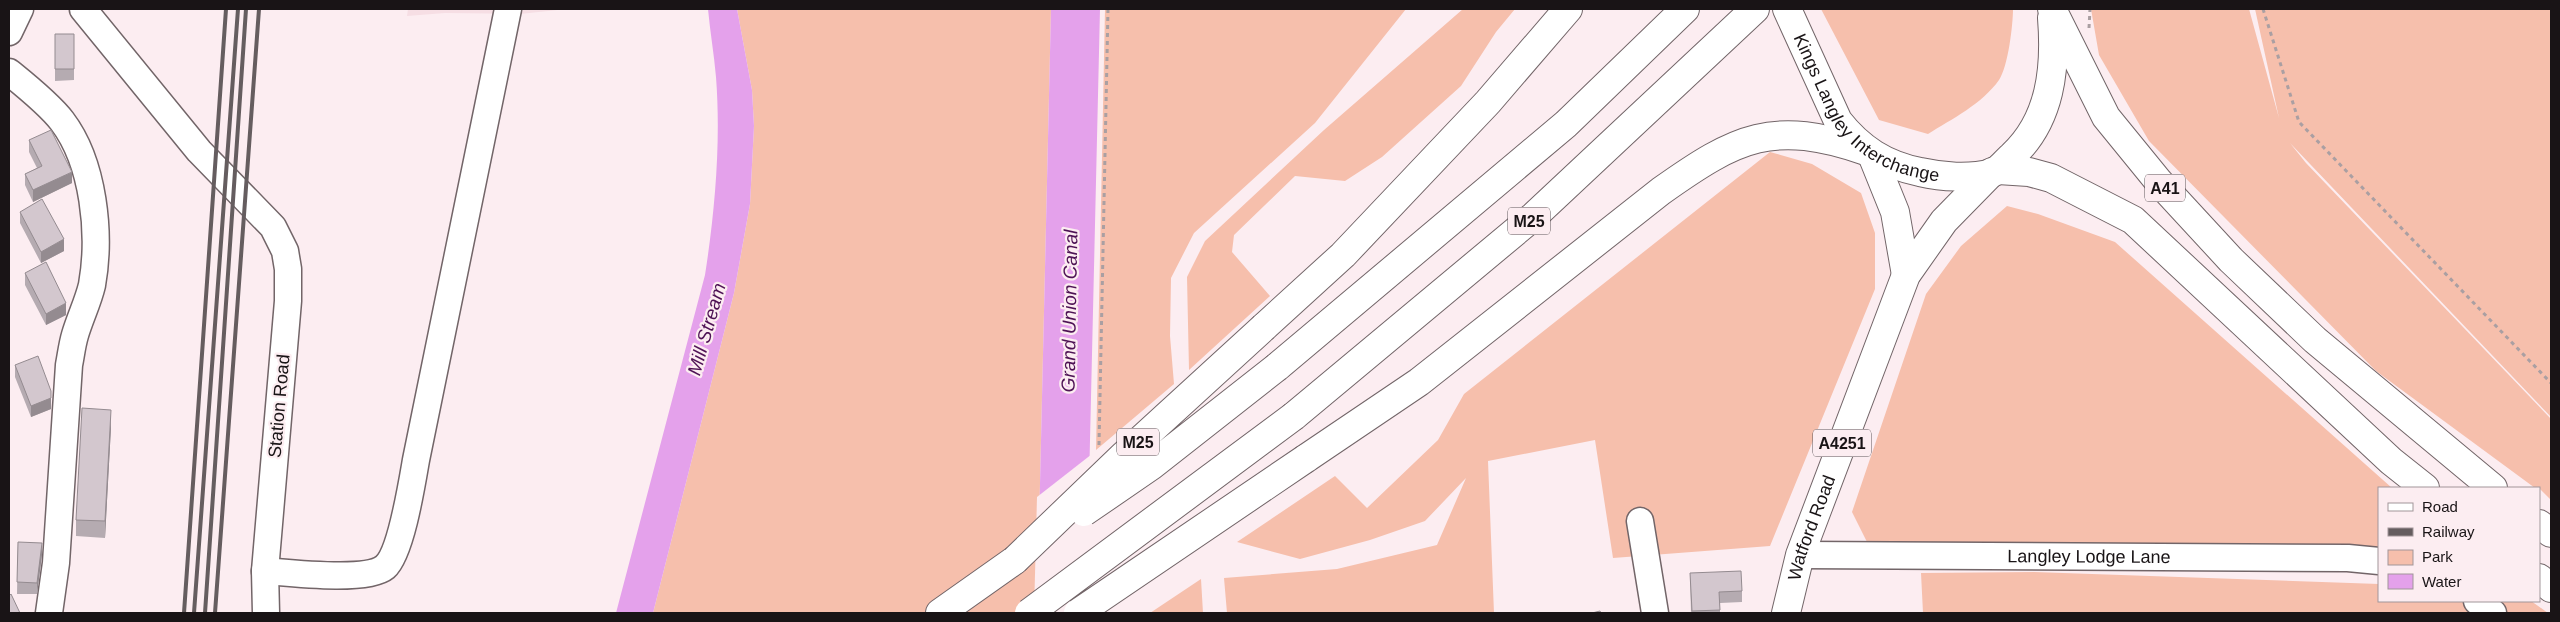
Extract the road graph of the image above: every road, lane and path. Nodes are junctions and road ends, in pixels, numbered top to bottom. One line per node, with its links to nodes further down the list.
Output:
1 (20, 9): 11 (street)
2 (83, 9): 26 (street, Station Road)
3 (508, 9): 26 (street)
4 (1108, 9): 17 (path)
5 (1568, 9): 24 (main road, M25, bridge)
6 (1685, 9): 24 (main road, M25, bridge)
7 (1787, 9): 13 (main road, Kings Langley Interchange)
8 (2051, 9): 14 (main road); 19 (main road, A41)
9 (2263, 9): 16 (path)
10 (1753, 10): 33 (main road, M25, bridge)
11 (9, 32)
12 (9, 72): 30 (street)
13 (1869, 153): 14 (main road, Kings Langley Interchange); 15 (main road); 34 (main road, bridge)
14 (1995, 171): 15 (main road, Watford Road / A4251); 18 (main road, A41)
15 (1906, 275): 23 (main road, Watford Road / A4251)
16 (2551, 383)
17 (1098, 450)
18 (2424, 487)
19 (2492, 487)
20 (1640, 521): 35 (street)
21 (2540, 525): 22 (main road)
22 (2551, 533)
23 (1800, 555): 25 (street, Langley Lodge Lane); 36 (main road, Watford Road / A4251)
24 (1015, 560): 32 (main road, M25)
25 (2378, 561)
26 (265, 571): 31 (street, Station Road)
27 (2540, 579): 28 (main road)
28 (2551, 588)
29 (2478, 602): 37 (street)
30 (49, 613)
31 (266, 613)
32 (940, 613)
33 (1029, 613)
34 (1078, 613)
35 (1656, 613)
36 (1786, 613)
37 (2493, 613)

